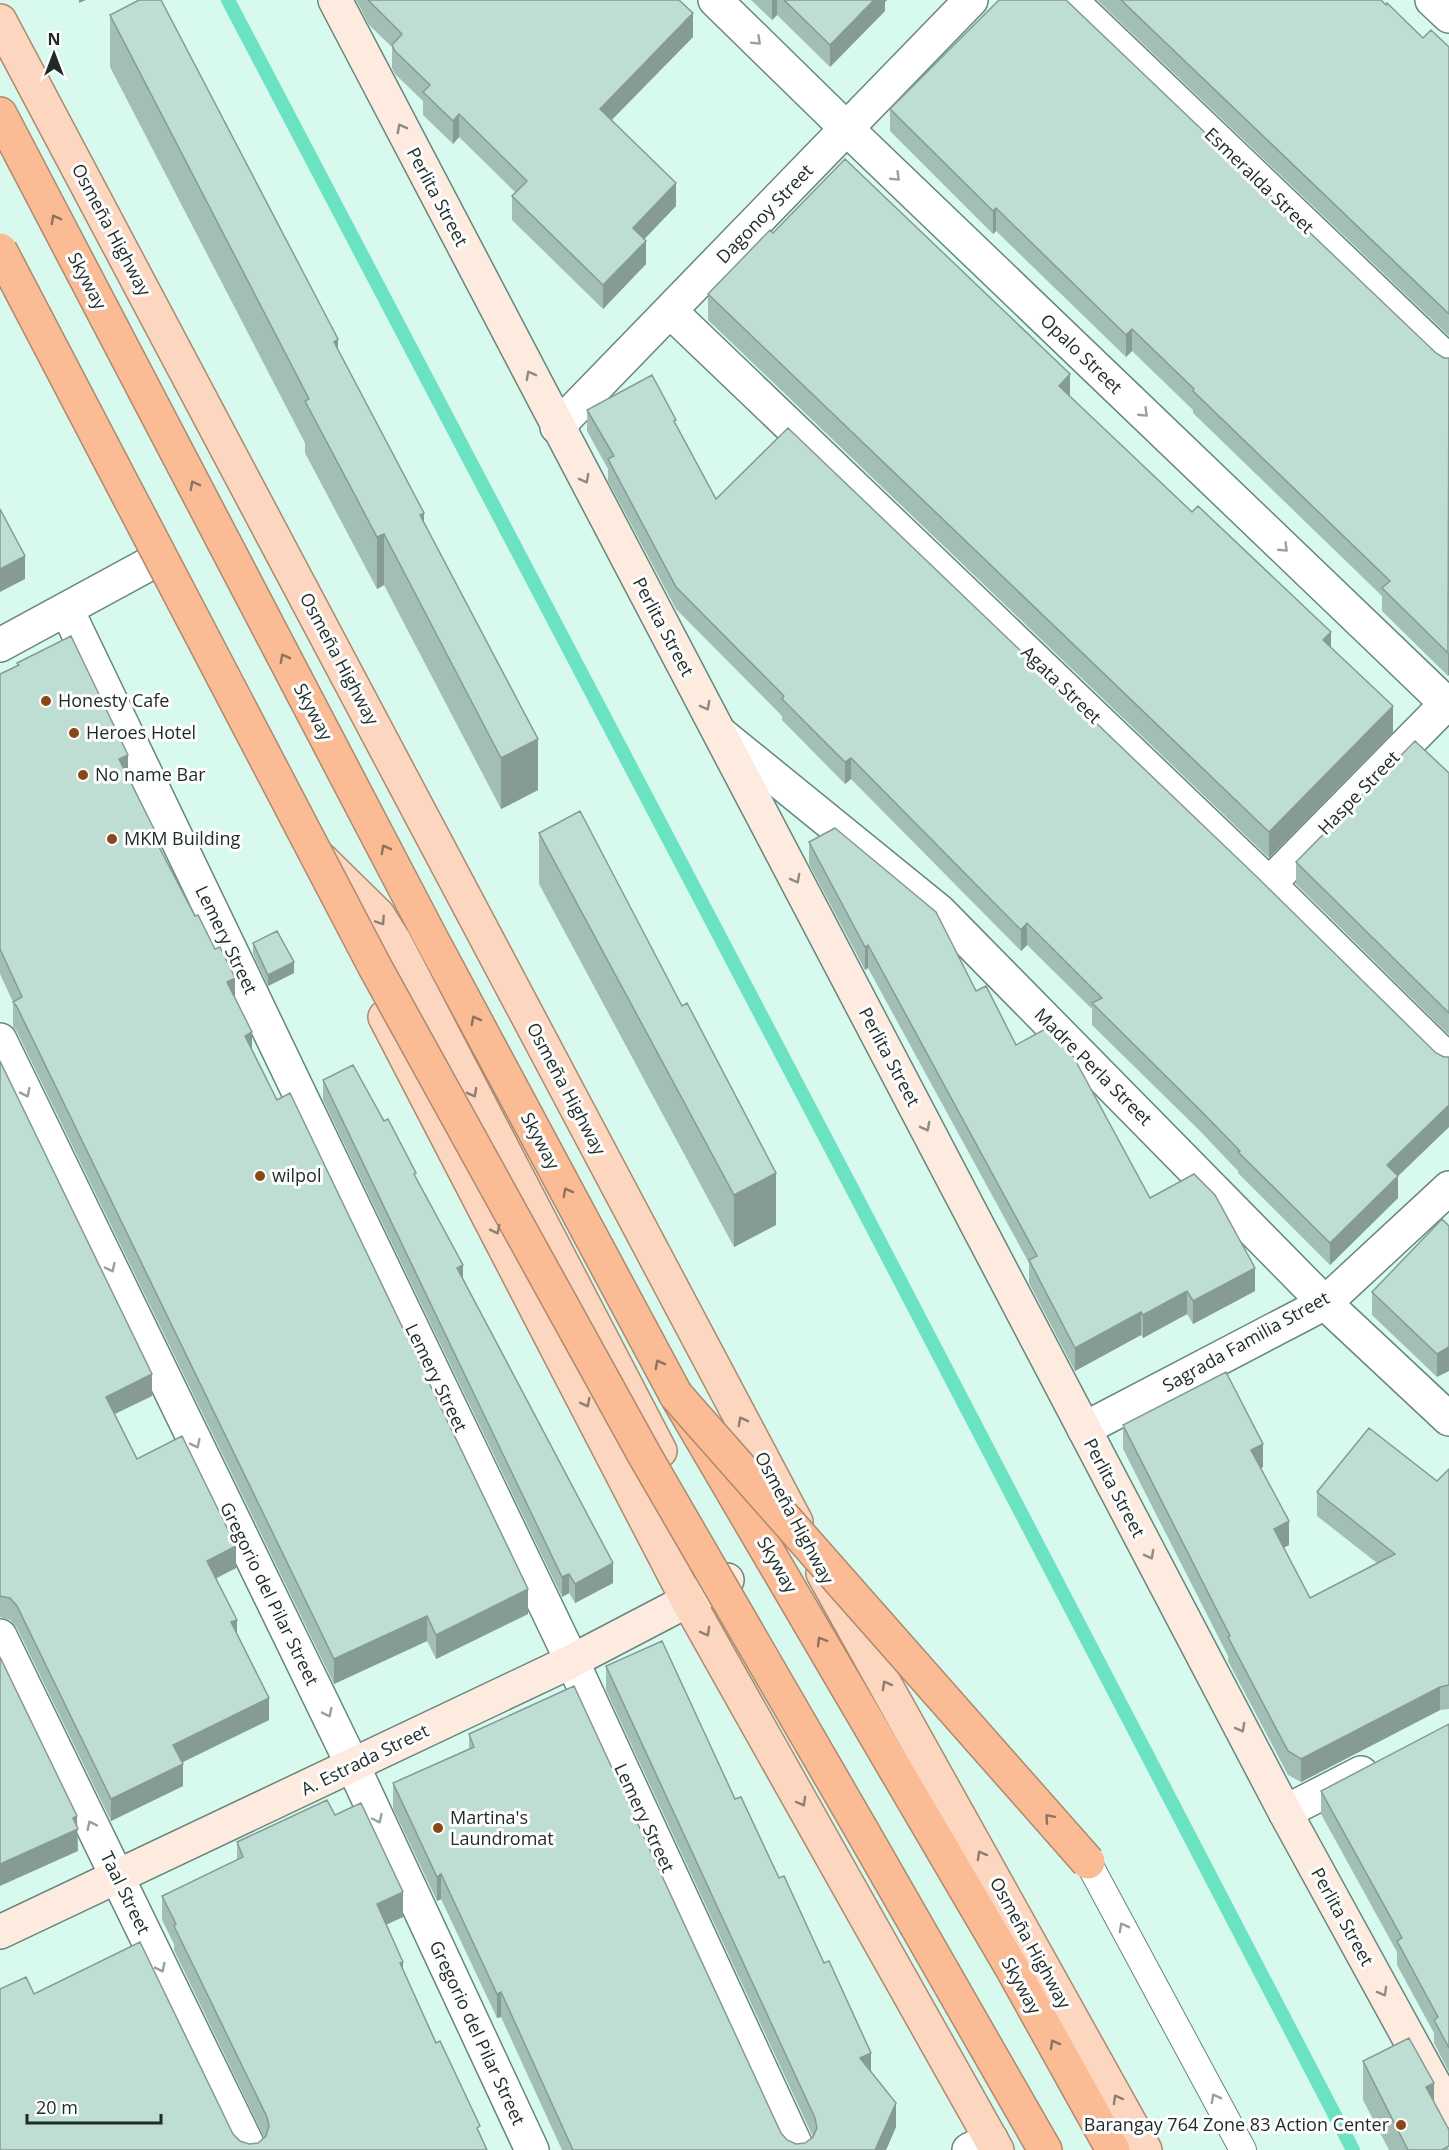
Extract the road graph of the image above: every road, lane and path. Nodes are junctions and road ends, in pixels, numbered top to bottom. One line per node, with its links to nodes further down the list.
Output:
1 (335, 0): 14 (street, Perlita Street, one-way to 1)
2 (715, 0): 9 (street, Opalo Street, one-way to 9)
3 (971, 0): 9 (street, Dagonoy Street)
4 (1070, 0): 13 (street, Esmeralda Street)
5 (1432, 0): 6 (street)
6 (1449, 16)
7 (0, 21): 47 (main road, Osmeña Highway, one-way to 7)
8 (0, 114): 26 (highway, Skyway, one-way to 8)
9 (847, 129): 12 (street, Dagonoy Street); 18 (street, Opalo Street, one-way to 18)
10 (0, 250): 44 (highway, bridge)
11 (0, 281): 15 (main road)
12 (670, 311): 14 (street, Dagonoy Street); 21 (street, Agata Street)
13 (1449, 362)
14 (557, 427): 19 (street, Perlita Street, one-way to 19)
15 (149, 564): 16 (street); 20 (main road)
16 (68, 610): 17 (street); 32 (street, Lemery Street)
17 (0, 645)
18 (1448, 703): 21 (street, Haspe Street)
19 (721, 734): 25 (street, Madre Perla Street); 28 (street, Perlita Street, one-way to 28)
20 (292, 839): 29 (main road, one-way to 29); 30 (main road, one-way to 30)
21 (1269, 884): 23 (street, Agata Street)
22 (0, 1040): 34 (street, Gregorio del Pilar Street, one-way to 34)
23 (1449, 1061)
24 (1449, 1188): 25 (street, Sagrada Familia Street)
25 (1325, 1304): 27 (street, Madre Perla Street); 28 (street, Sagrada Familia Street)
26 (676, 1395): 36 (highway, one-way to 26, bridge); 46 (highway, Skyway, one-way to 26, bridge)
27 (1449, 1419)
28 (1084, 1429): 35 (street, Perlita Street, one-way to 35)
29 (727, 1580): 30 (street, A. Estrada Street); 45 (main road)
30 (688, 1600): 32 (street, A. Estrada Street); 40 (main road, one-way to 40)
31 (0, 1636): 37 (street, Taal Street, one-way to 31)
32 (572, 1661): 34 (street, A. Estrada Street); 43 (street, Lemery Street)
33 (1388, 1759): 35 (street)
34 (353, 1766): 37 (street, A. Estrada Street); 42 (street, Gregorio del Pilar Street, one-way to 42)
35 (1285, 1812): 39 (street, Perlita Street, one-way to 39)
36 (1088, 1862): 48 (lane, one-way to 36)
37 (118, 1877): 38 (street, A. Estrada Street); 41 (street, Taal Street, one-way to 41)
38 (0, 1932)
39 (1449, 2111)
40 (986, 2146)
41 (250, 2150)
42 (532, 2150)
43 (798, 2150)
44 (1045, 2150)
45 (1058, 2150)
46 (1113, 2150)
47 (1145, 2150)
48 (1243, 2150)

